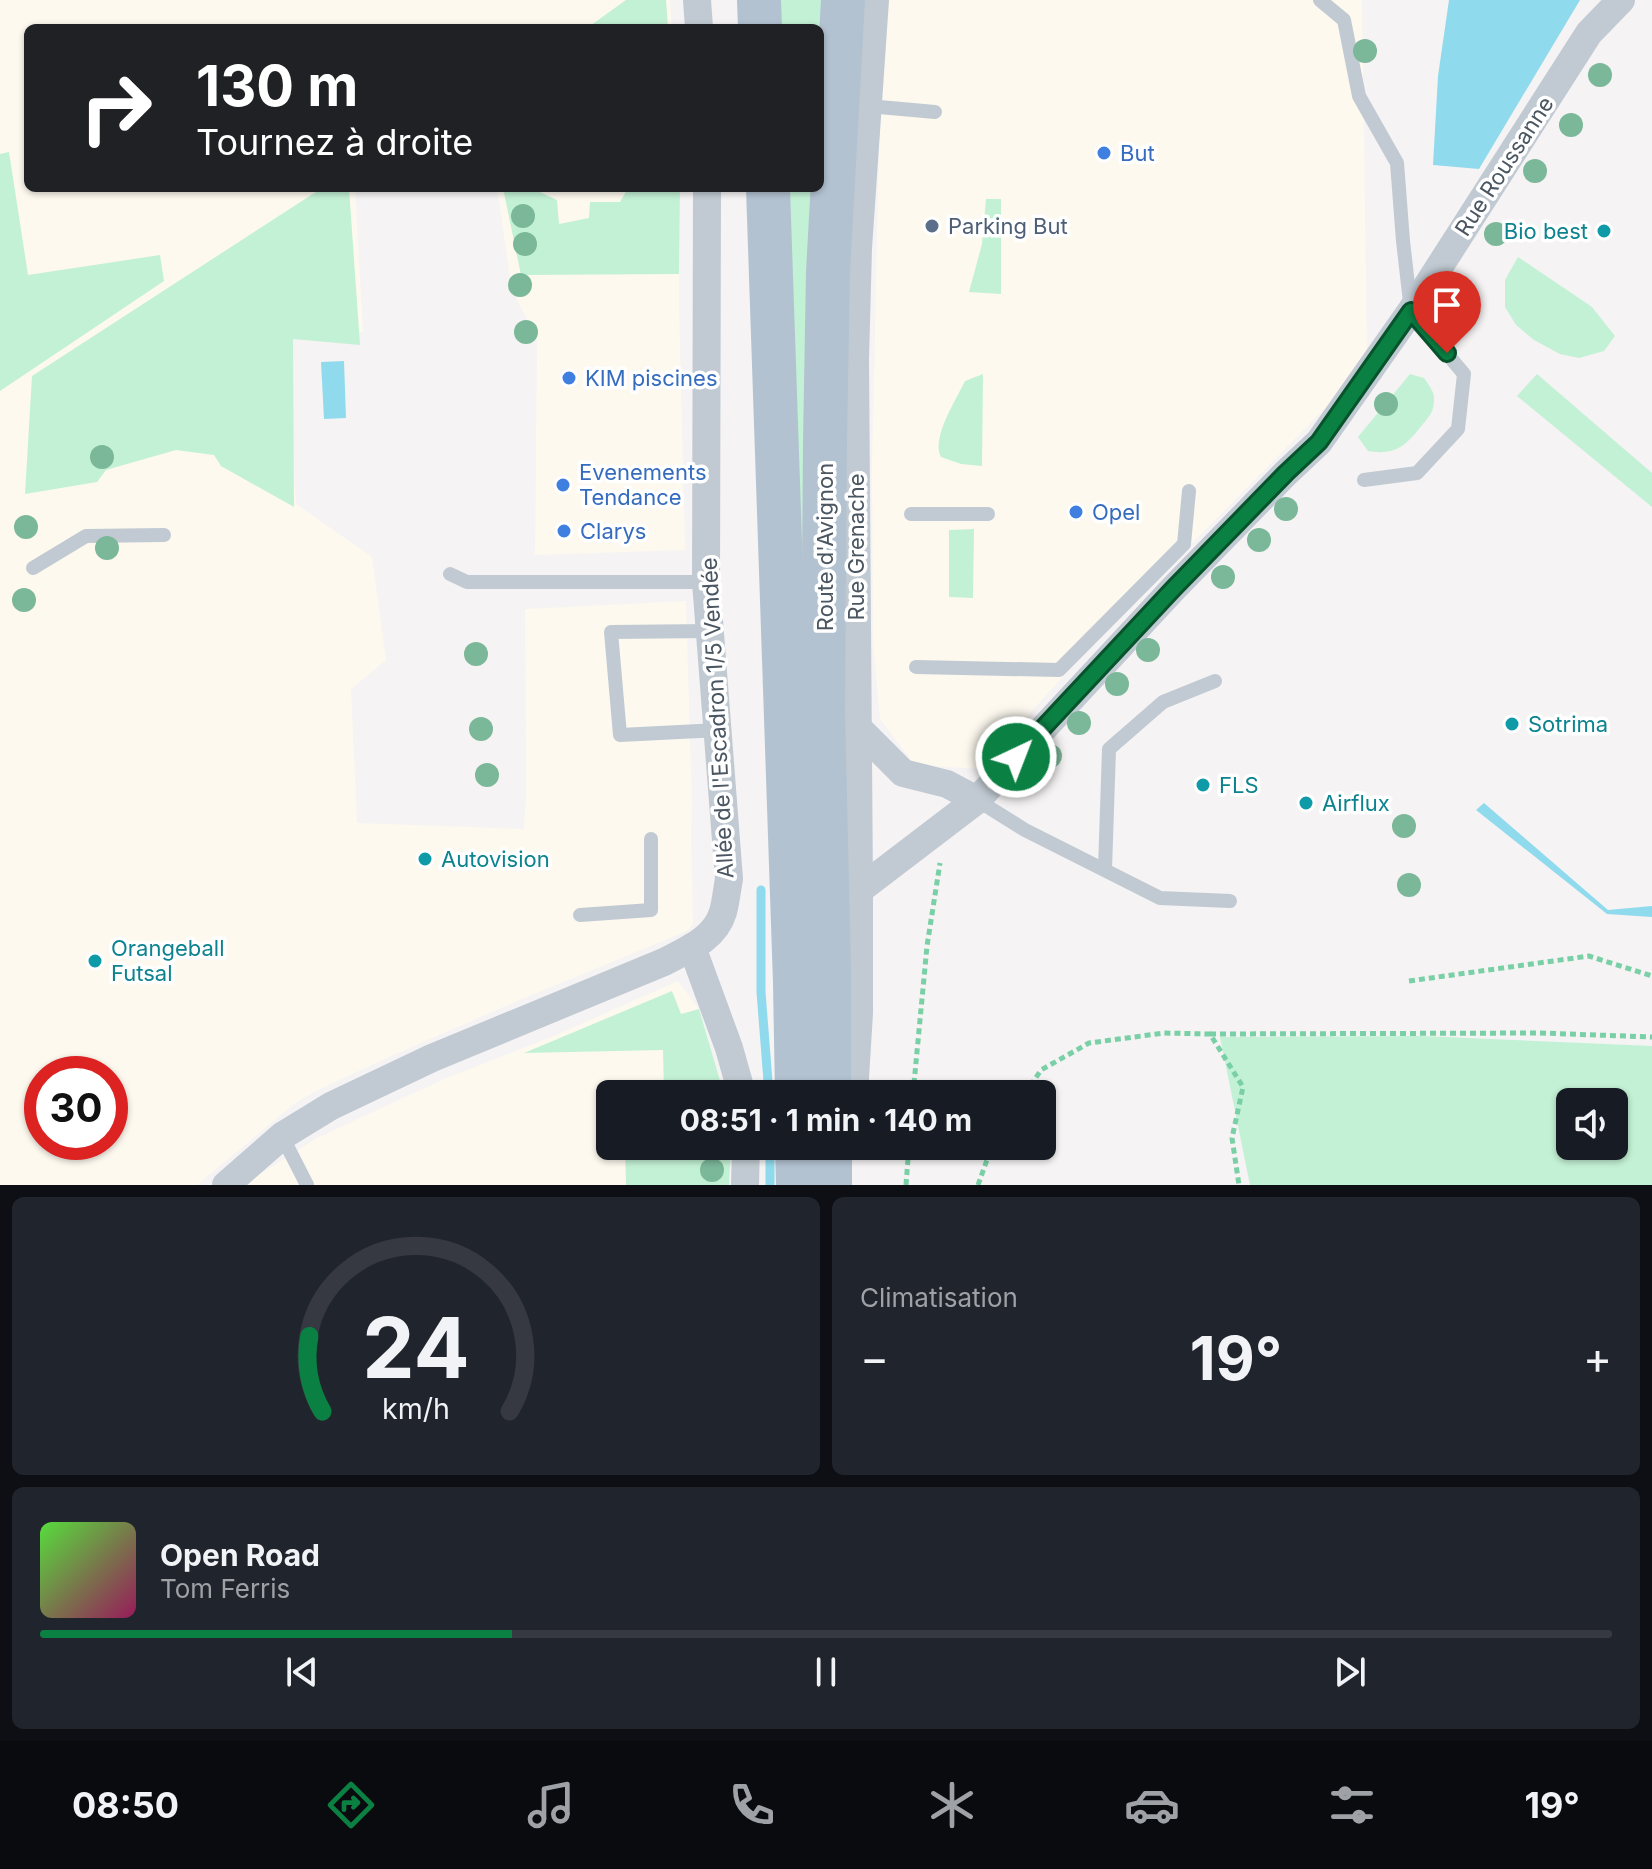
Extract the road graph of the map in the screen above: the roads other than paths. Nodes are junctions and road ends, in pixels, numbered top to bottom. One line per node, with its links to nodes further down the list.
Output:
1 (697, 0): 7 (street)
2 (759, 0): 8 (main road)
3 (843, 0): 36 (main road, Route d'Avignon)
4 (875, 0): 9 (street, Rue Grenache)
5 (1320, 0): 13 (lane)
6 (1621, 0): 13 (street, Rue Roussanne)
7 (699, 24)
8 (760, 24)
9 (868, 106): 10 (lane); 25 (street, Rue Grenache)
10 (935, 112)
11 (707, 192): 21 (street, Allée de l'Escadron 1/5 Vendée)
12 (768, 192): 35 (main road, Route d'Avignon)
13 (1411, 311): 14 (lane); 27 (street, Rue Roussanne)
14 (1364, 480)
15 (1189, 491): 23 (lane)
16 (911, 514): 17 (lane)
17 (988, 514)
18 (164, 535): 19 (lane)
19 (33, 568)
20 (450, 574): 21 (lane)
21 (706, 582): 22 (street, Allée de l'Escadron 1/5 Vendée)
22 (710, 631): 26 (street, Allée de l'Escadron 1/5 Vendée); 26 (lane)
23 (916, 667)
24 (1215, 681): 29 (lane)
25 (857, 727): 27 (street); 30 (street, Rue Grenache)
26 (719, 730): 33 (street, Allée de l'Escadron 1/5 Vendée)
27 (977, 800): 29 (lane); 30 (street, Rue Roussanne)
28 (651, 839): 32 (lane)
29 (1105, 869): 31 (lane)
30 (859, 890): 37 (street, Rue Grenache)
31 (1230, 901)
32 (580, 915)
33 (692, 947): 34 (street); 38 (street, Allée de l'Escadron 1/5 Vendée)
34 (738, 1080)
35 (797, 1080)
36 (829, 1080)
37 (855, 1080)
38 (282, 1136): 43 (street, Allée de l'Escadron 1/5 Vendée); 44 (lane)
39 (746, 1160): 45 (street)
40 (797, 1160): 46 (main road)
41 (830, 1160): 47 (main road)
42 (850, 1160): 48 (street)
43 (226, 1185)
44 (307, 1185)
45 (745, 1185)
46 (798, 1185)
47 (830, 1185)
48 (849, 1185)

